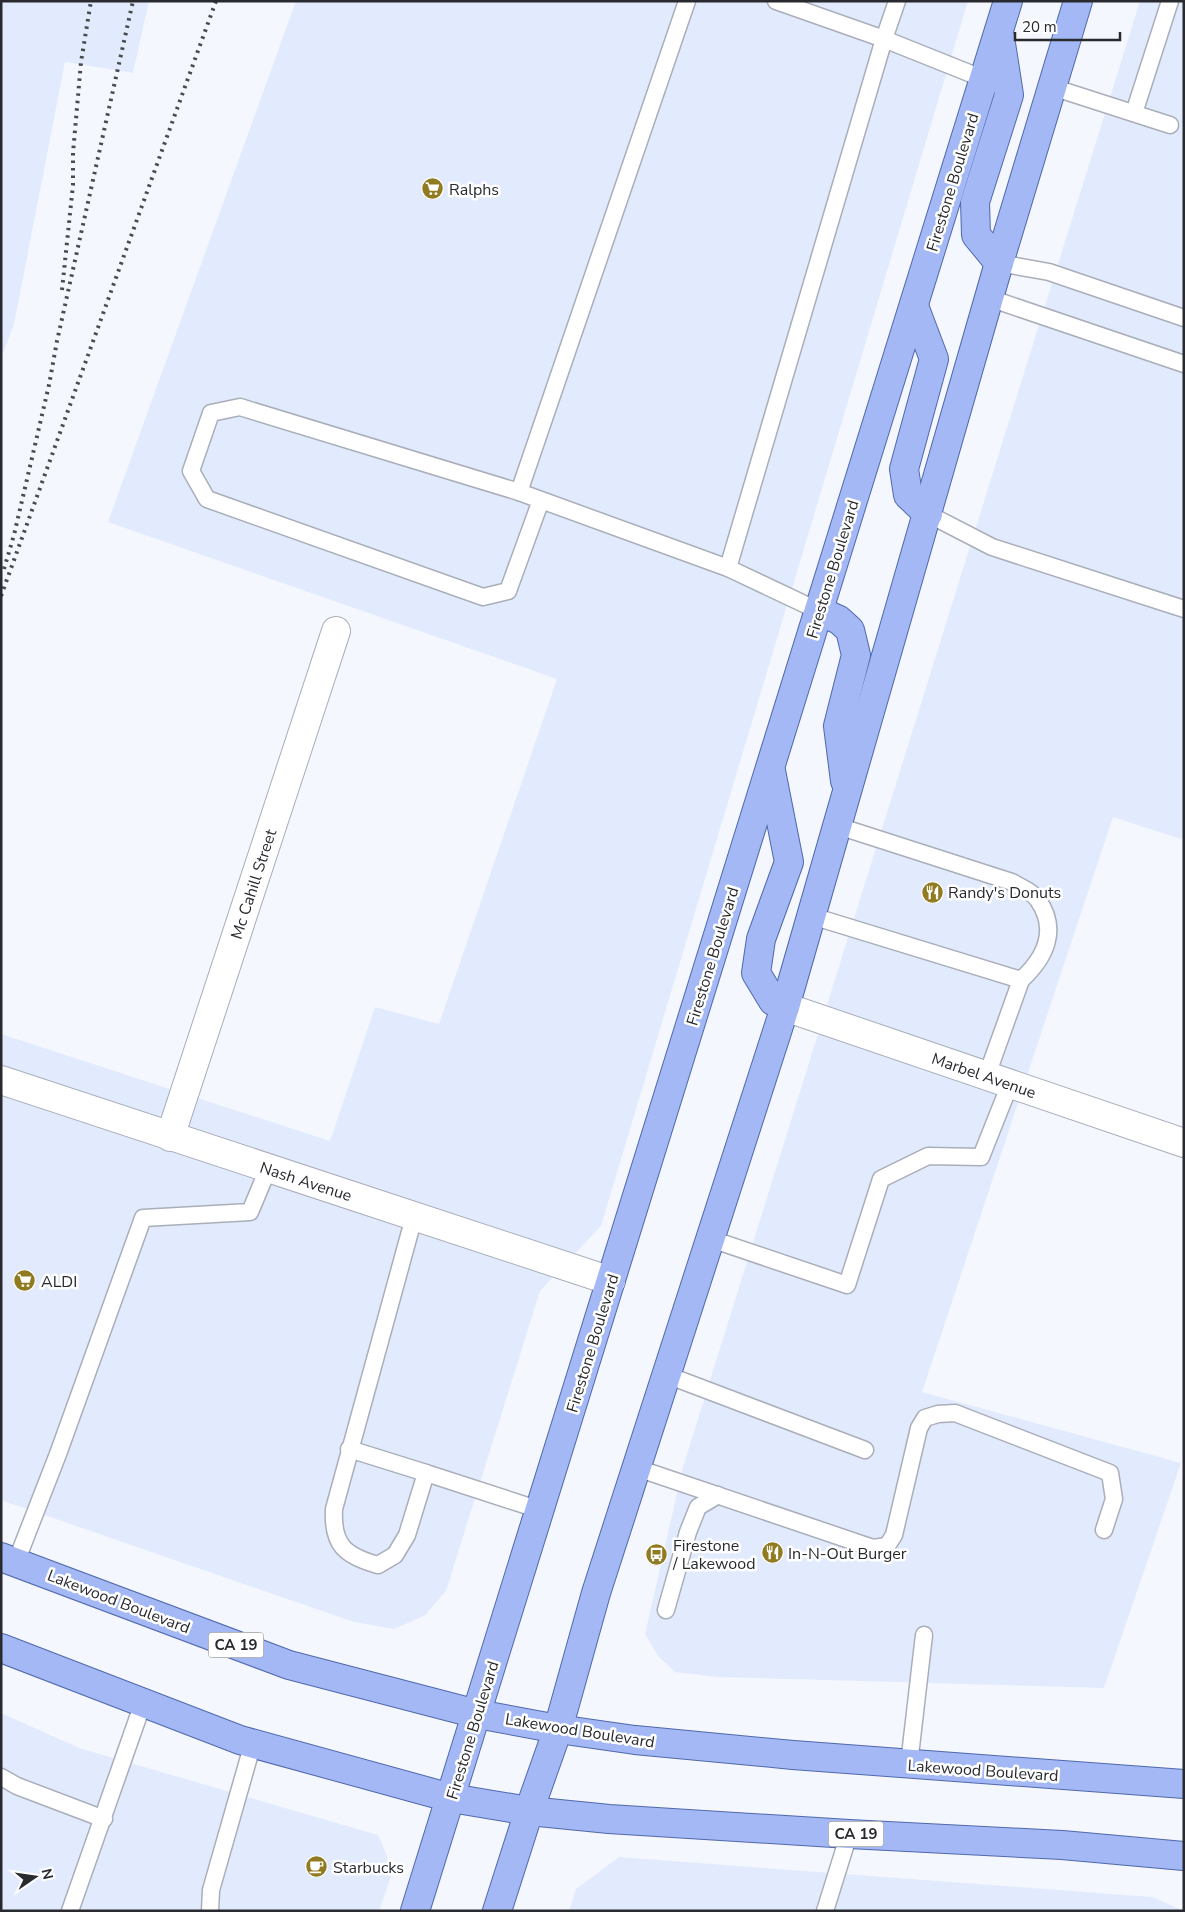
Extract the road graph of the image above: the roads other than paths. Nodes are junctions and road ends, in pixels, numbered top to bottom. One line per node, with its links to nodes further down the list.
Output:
1 (687, 1): 18 (lane)
2 (776, 1): 8 (lane)
3 (897, 1): 8 (lane)
4 (1008, 1): 7 (main road, Firestone Boulevard)
5 (1078, 1): 10 (main road)
6 (1170, 1): 11 (lane)
7 (999, 30): 9 (main road, Firestone Boulevard); 13 (main road)
8 (884, 39): 9 (lane); 21 (lane)
9 (984, 79): 15 (main road, Firestone Boulevard)
10 (1052, 86): 11 (lane); 13 (main road)
11 (1134, 113): 12 (lane)
12 (1170, 125)
13 (999, 263): 14 (main road); 16 (lane)
14 (989, 298): 17 (lane); 20 (main road)
15 (914, 306): 20 (main road); 23 (main road, Firestone Boulevard)
16 (1184, 318)
17 (1184, 364)
18 (519, 492): 19 (lane); 19 (lane)
19 (541, 500): 21 (lane)
20 (928, 514): 22 (lane); 26 (main road)
21 (728, 568): 23 (lane)
22 (1184, 609)
23 (819, 611): 25 (main road, Firestone Boulevard); 26 (main road)
24 (336, 631): 33 (street, Mc Cahill Street)
25 (770, 769): 30 (main road); 38 (main road, Firestone Boulevard)
26 (847, 793): 27 (main road)
27 (838, 826): 28 (main road); 29 (lane)
28 (812, 916): 29 (lane); 30 (main road)
29 (1021, 980): 32 (lane)
30 (785, 1007): 32 (street, Marbel Avenue); 37 (main road)
31 (1, 1080): 33 (street, Nash Avenue)
32 (998, 1080): 34 (street, Marbel Avenue); 37 (lane)
33 (170, 1137): 35 (street, Nash Avenue)
34 (1184, 1143)
35 (268, 1169): 36 (street, Nash Avenue); 47 (lane)
36 (414, 1217): 38 (street, Nash Avenue); 40 (lane)
37 (711, 1239): 39 (main road)
38 (611, 1281): 45 (main road, Firestone Boulevard)
39 (667, 1375): 41 (lane); 42 (main road)
40 (349, 1449): 43 (lane); 43 (lane)
41 (865, 1450)
42 (637, 1468): 44 (lane); 53 (main road)
43 (426, 1474): 45 (lane)
44 (718, 1495): 46 (lane); 48 (lane)
45 (540, 1510): 52 (main road, Firestone Boulevard)
46 (1104, 1530)
47 (9, 1559): 52 (main road, Lakewood Boulevard / CA 19)
48 (666, 1610)
49 (924, 1635): 55 (lane)
50 (1, 1648): 51 (main road, CA 19)
51 (144, 1703): 54 (main road, CA 19); 60 (lane)
52 (477, 1714): 53 (main road, Lakewood Boulevard); 58 (main road, Firestone Boulevard)
53 (558, 1729): 55 (main road, Lakewood Boulevard); 59 (main road)
54 (252, 1743): 58 (main road, CA 19); 64 (lane)
55 (909, 1764): 57 (main road, Lakewood Boulevard)
56 (1, 1777): 60 (lane)
57 (1184, 1784)
58 (451, 1798): 59 (main road, CA 19); 65 (main road, Firestone Boulevard)
59 (529, 1811): 61 (main road, CA 19); 66 (main road)
60 (104, 1819): 63 (lane)
61 (850, 1834): 62 (main road, CA 19); 67 (lane)
62 (1184, 1856)
63 (70, 1911)
64 (210, 1911)
65 (416, 1911)
66 (497, 1911)
67 (824, 1911)

